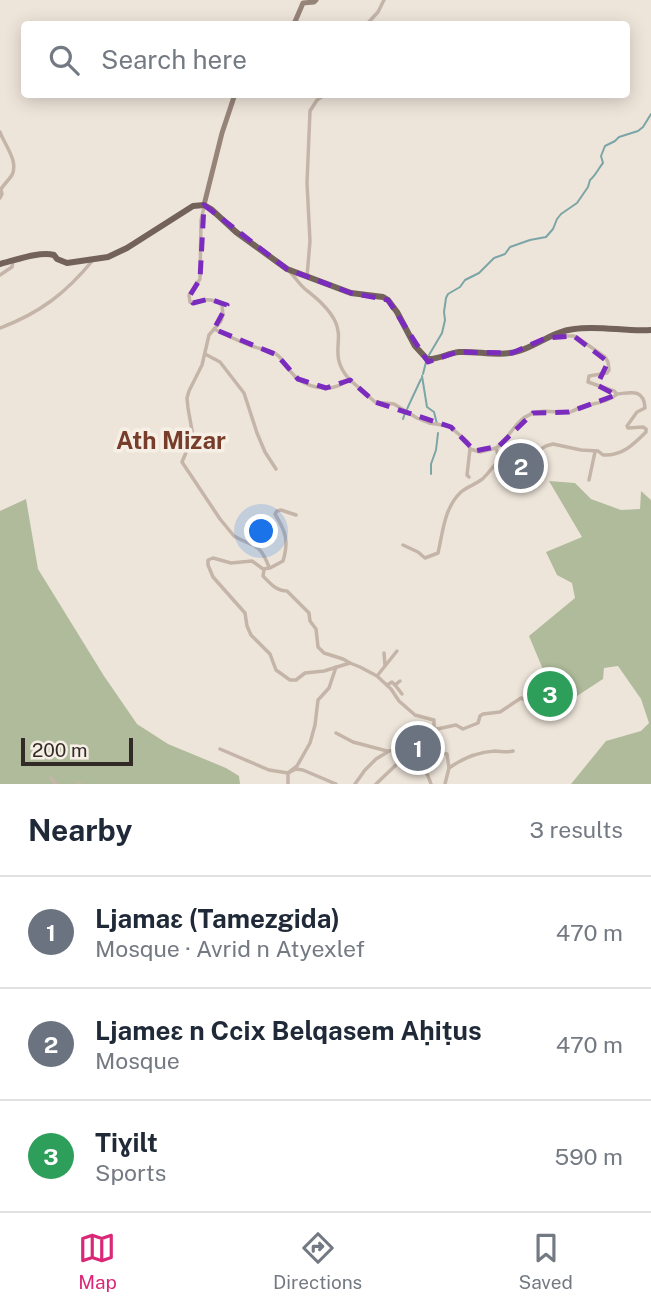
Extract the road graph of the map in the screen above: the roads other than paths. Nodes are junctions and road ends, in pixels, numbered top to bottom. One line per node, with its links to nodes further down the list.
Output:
1 (316, 0): 3 (street)
2 (384, 0): 4 (street)
3 (295, 21)
4 (370, 21)
5 (234, 98): 9 (street)
6 (320, 98): 15 (street)
7 (0, 132): 8 (street)
8 (0, 198)
9 (204, 205): 10 (main road); 13 (main road); 17 (street)
10 (94, 259): 11 (main road); 16 (street)
11 (13, 261): 12 (main road); 14 (street)
12 (0, 264)
13 (287, 269): 15 (main road); 21 (street)
14 (0, 275)
15 (307, 277): 19 (main road)
16 (0, 328)
17 (214, 329): 20 (street); 21 (street)
18 (651, 330): 19 (main road)
19 (546, 338): 22 (street)
20 (205, 354): 27 (street); 32 (street)
21 (349, 379): 24 (street)
22 (616, 394): 23 (street); 25 (street)
23 (496, 448): 24 (street); 26 (street)
24 (470, 449): 28 (street)
25 (595, 452): 26 (street); 29 (street)
26 (500, 461): 31 (street)
27 (276, 469)
28 (469, 477)
29 (589, 480)
30 (296, 515): 32 (street)
31 (403, 545)
32 (270, 568): 33 (street)
33 (263, 569): 36 (street); 37 (street)
34 (397, 651): 38 (street)
35 (384, 653): 38 (street)
36 (350, 663): 37 (street); 39 (street)
37 (336, 667): 53 (street)
38 (385, 667): 39 (street)
39 (377, 676): 41 (street)
40 (400, 681): 42 (street)
41 (387, 685): 42 (street); 45 (street)
42 (395, 685): 43 (street)
43 (402, 694)
44 (547, 694): 45 (street)
45 (434, 728): 48 (street); 51 (street)
46 (336, 733): 49 (street)
47 (220, 749): 53 (street)
48 (404, 749): 49 (street); 59 (street)
49 (389, 751): 58 (street)
50 (513, 751): 52 (street)
51 (424, 755): 52 (street); 60 (street)
52 (449, 768): 61 (street)
53 (288, 772): 56 (street); 57 (street)
54 (51, 778): 55 (street)
55 (56, 784)
56 (288, 784)
57 (336, 784)
58 (355, 784)
59 (376, 784)
60 (431, 784)
61 (445, 784)

